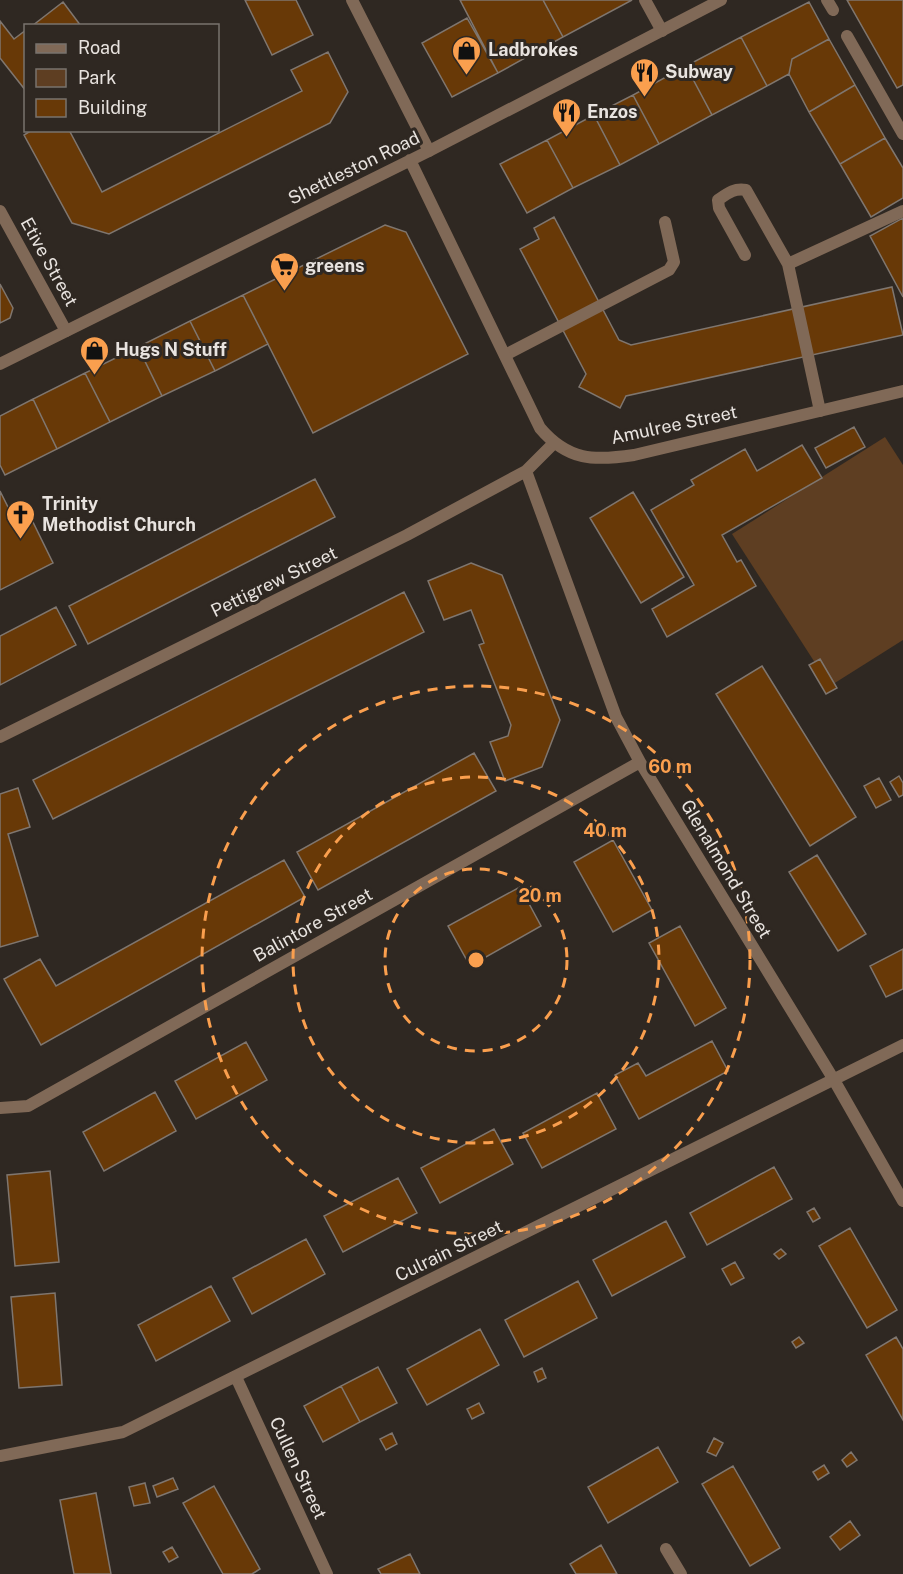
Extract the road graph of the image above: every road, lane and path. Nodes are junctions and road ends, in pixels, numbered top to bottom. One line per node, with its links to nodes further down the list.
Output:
1 (352, 0): 7 (street)
2 (645, 0): 4 (street)
3 (721, 0): 4 (street, Shettleston Road)
4 (662, 31): 7 (street, Shettleston Road)
5 (847, 36): 6 (street)
6 (903, 134)
7 (429, 152): 8 (street, Shettleston Road)
8 (410, 160): 14 (street, Shettleston Road); 15 (street, Amulree Street)
9 (0, 211): 14 (street, Etive Street)
10 (903, 211): 13 (street)
11 (665, 222): 15 (street)
12 (745, 255): 13 (street)
13 (788, 264): 18 (street)
14 (66, 331): 16 (street, Shettleston Road)
15 (505, 356): 19 (street, Amulree Street)
16 (0, 364)
17 (903, 391): 18 (street, Amulree Street)
18 (820, 411): 19 (street, Amulree Street)
19 (554, 444): 20 (street, Pettigrew Street)
20 (526, 471): 21 (street, Pettigrew Street); 22 (street, Glenalmond Street)
21 (0, 737)
22 (640, 762): 24 (street, Glenalmond Street); 25 (street, Balintore Street)
23 (903, 1045): 24 (street, Culrain Street)
24 (834, 1080): 26 (street, Glenalmond Street); 27 (street, Culrain Street)
25 (0, 1108)
26 (903, 1201)
27 (236, 1377): 28 (street, Culrain Street); 30 (street, Cullen Street)
28 (0, 1456)
29 (666, 1549): 31 (street)
30 (327, 1574)
31 (681, 1574)

